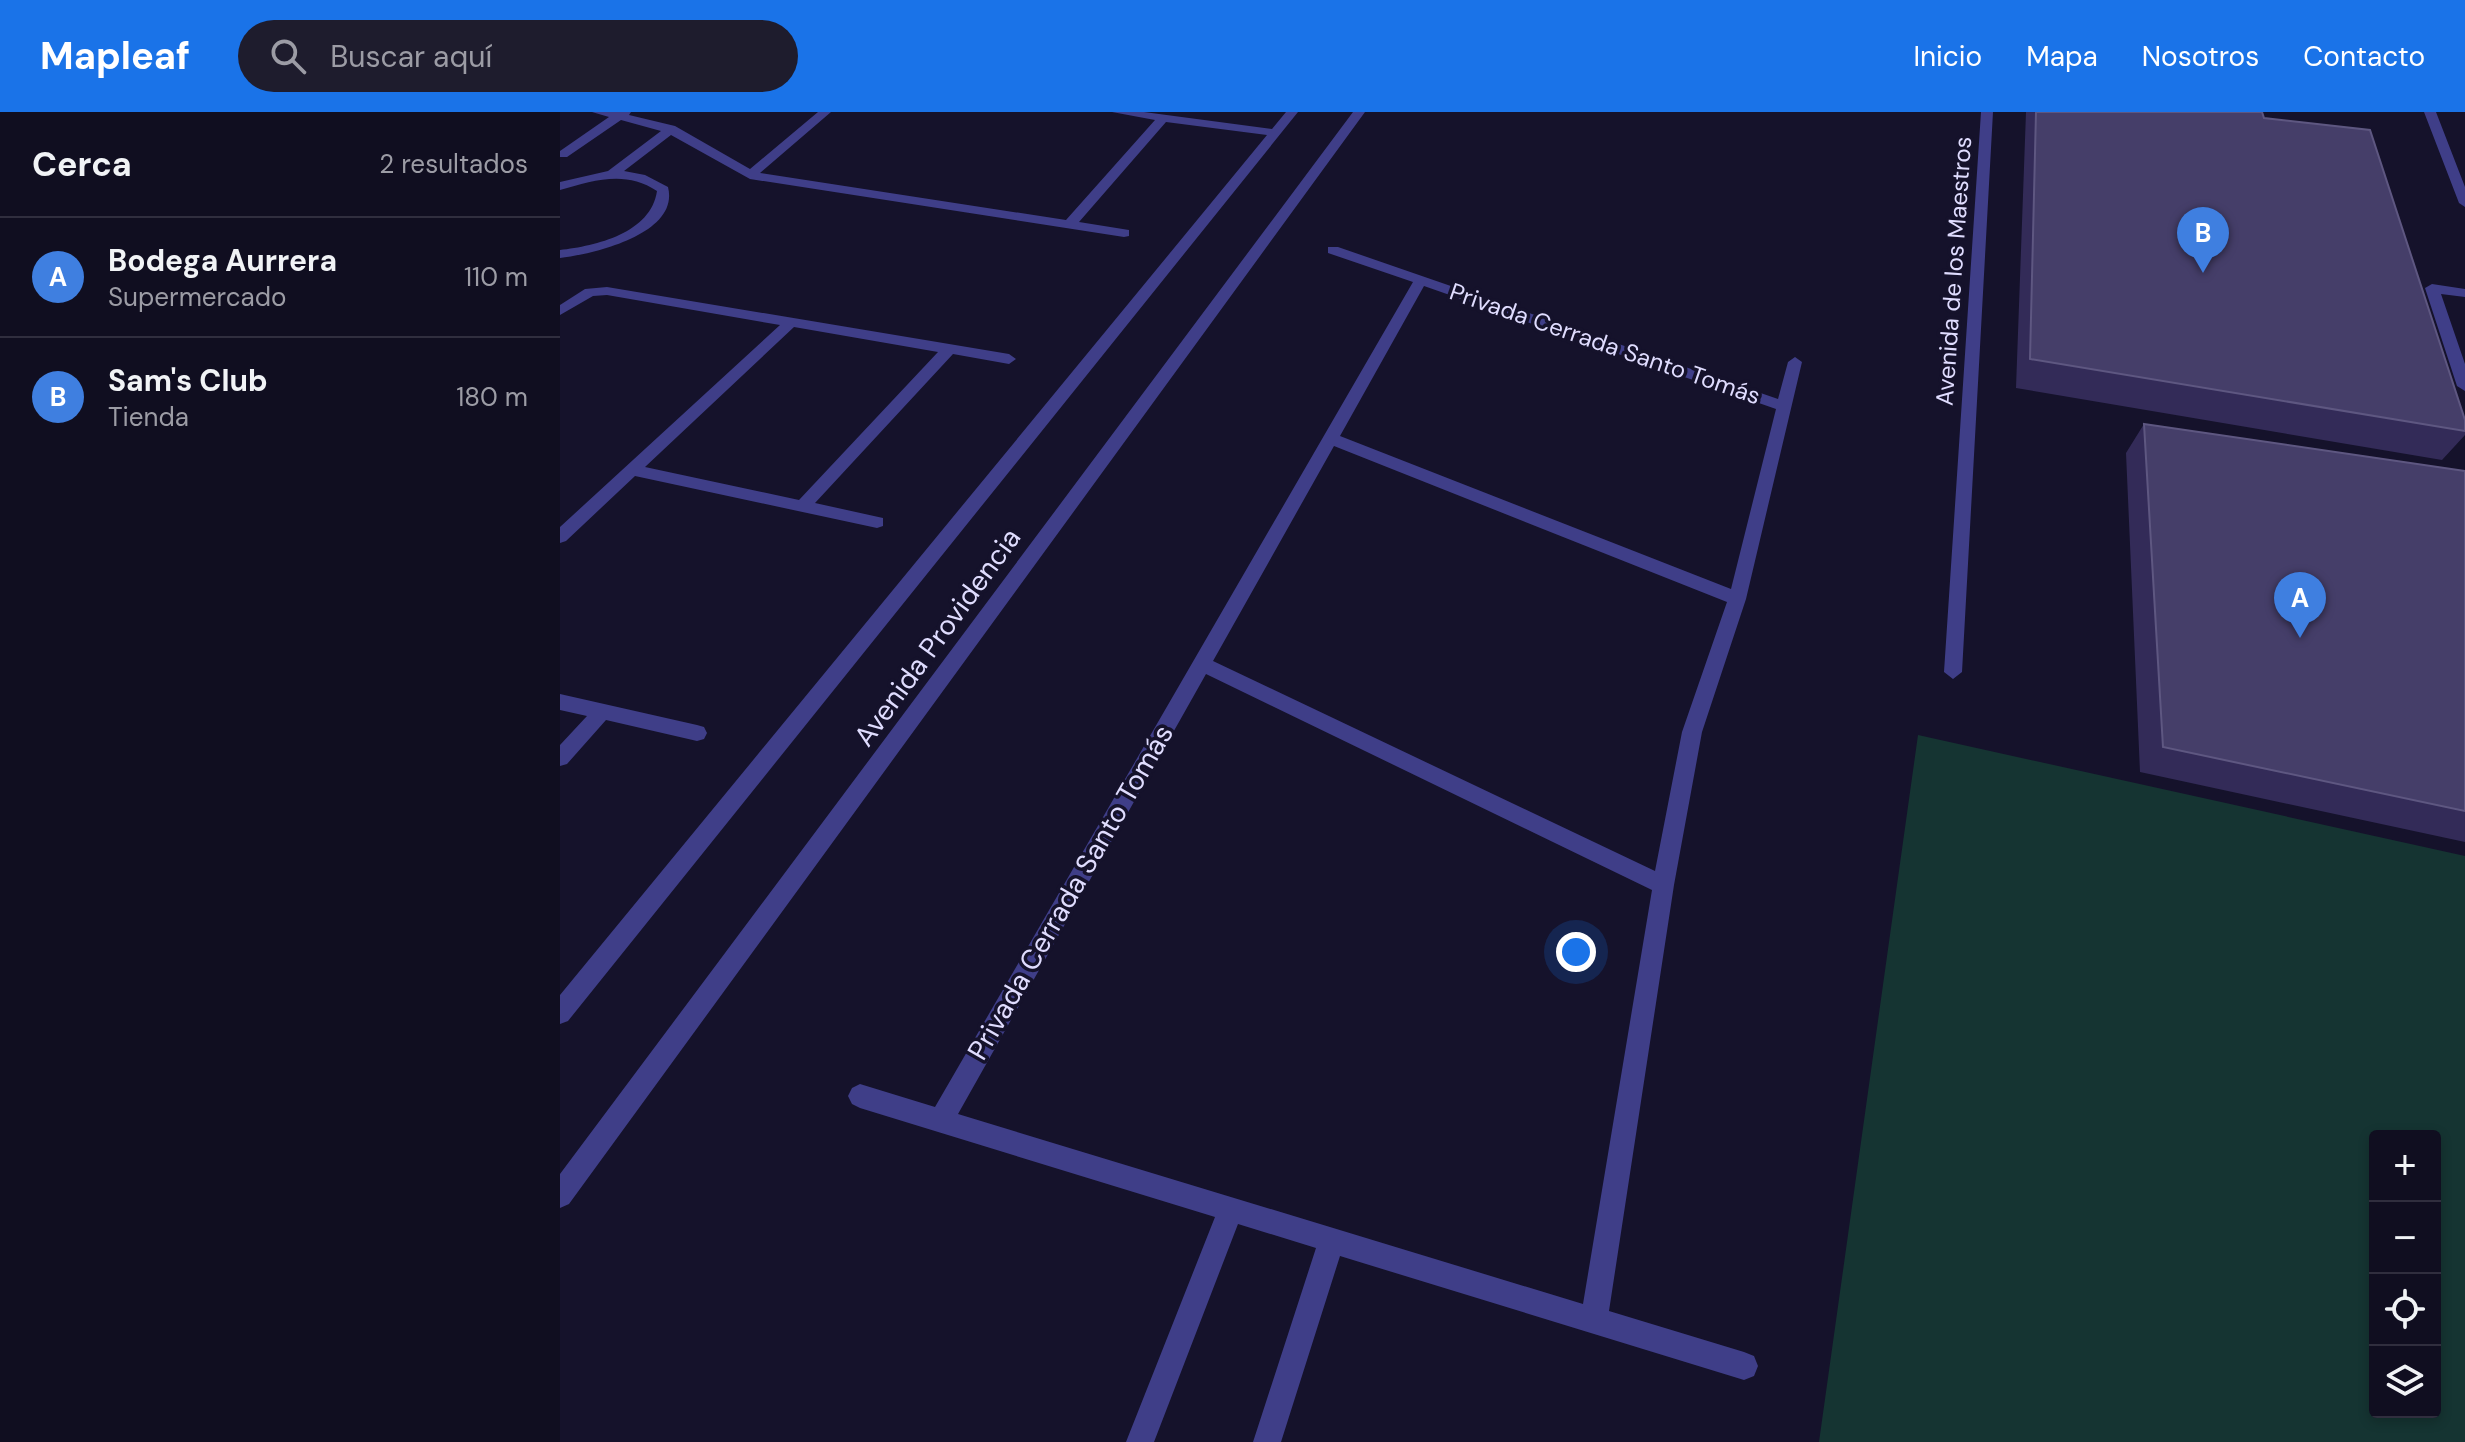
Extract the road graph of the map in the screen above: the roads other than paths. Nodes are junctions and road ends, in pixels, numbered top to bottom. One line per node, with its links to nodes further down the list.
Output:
1 (598, 112): 8 (street)
2 (825, 112): 14 (street)
3 (1118, 112): 9 (street)
4 (1292, 112): 11 (street)
5 (1359, 112): 46 (street, Avenida Providencia)
6 (1987, 112): 37 (street, Avenida de los Maestros)
7 (2430, 112): 16 (street)
8 (623, 114): 10 (street); 12 (street)
9 (1163, 118): 11 (street); 17 (street)
10 (671, 129): 13 (street); 14 (street)
11 (1276, 133): 43 (street)
12 (563, 154)
13 (611, 175): 15 (street); 20 (street)
14 (750, 175): 17 (street)
15 (560, 186)
16 (2465, 203)
17 (1069, 225): 18 (street)
18 (1124, 233)
19 (1333, 250): 21 (street, Privada Cerrada Santo Tomás)
20 (560, 254)
21 (1421, 280): 29 (street, Privada Cerrada Santo Tomás); 30 (street, Privada Cerrada Santo Tomás)
22 (2465, 293): 28 (street)
23 (560, 311): 24 (street)
24 (790, 323): 25 (street); 31 (street)
25 (949, 349): 26 (street); 32 (street)
26 (1009, 359)
27 (1795, 362): 29 (street)
28 (2465, 386)
29 (1784, 406): 35 (street, Privada Cerrada Santo Tomás)
30 (1331, 439): 35 (street); 36 (street, Privada Cerrada Santo Tomás)
31 (633, 470): 32 (street); 34 (street)
32 (804, 505): 33 (street)
33 (877, 522)
34 (560, 537)
35 (1737, 599): 42 (street, Privada Cerrada Santo Tomás)
36 (1201, 663): 42 (street); 45 (street, Privada Cerrada Santo Tomás)
37 (1953, 672)
38 (560, 702): 39 (street)
39 (602, 712): 40 (street); 41 (street)
40 (697, 733)
41 (560, 758)
42 (1663, 885): 49 (street, Privada Cerrada Santo Tomás)
43 (560, 1013)
44 (860, 1096): 45 (street)
45 (940, 1121): 47 (street)
46 (560, 1195)
47 (1231, 1210): 48 (street); 51 (street)
48 (1331, 1243): 49 (street); 52 (street)
49 (1594, 1319): 50 (street)
50 (1744, 1366)
51 (1140, 1442)
52 (1267, 1442)

